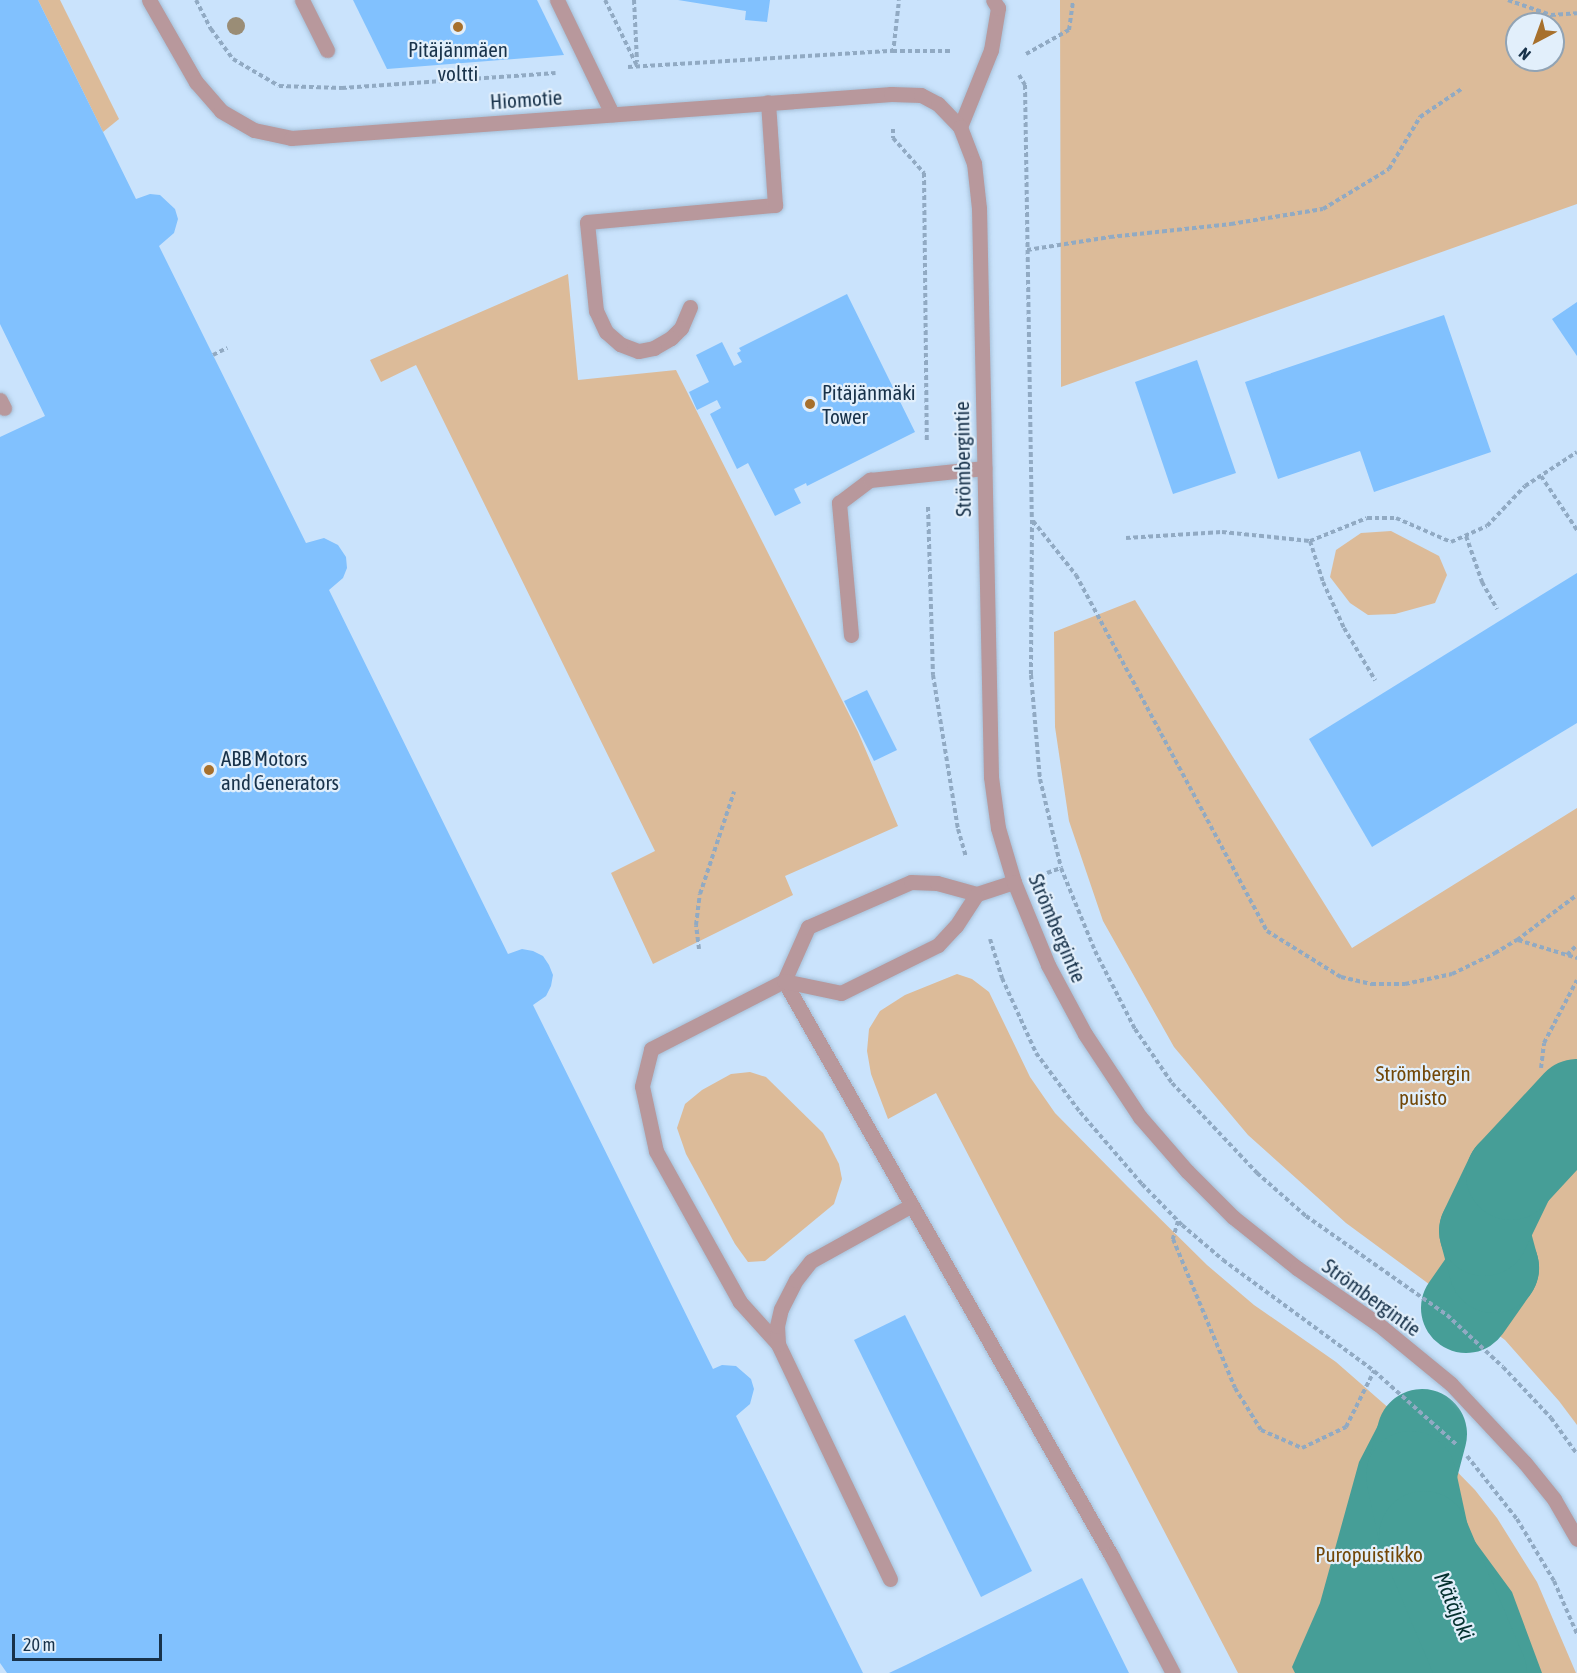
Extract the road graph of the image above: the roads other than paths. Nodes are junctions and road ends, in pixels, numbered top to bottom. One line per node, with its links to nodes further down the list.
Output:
1 (149, 0): 7 (street, Hiomotie)
2 (302, 0): 5 (street)
3 (556, 0): 7 (street)
4 (993, 0): 8 (street)
5 (327, 50)
6 (768, 102): 7 (street, Hiomotie); 8 (street, Hiomotie); 9 (street)
7 (612, 114)
8 (960, 127): 10 (street, Strömbergintie)
9 (690, 307)
10 (984, 468): 11 (street); 12 (street, Strömbergintie)
11 (851, 635)
12 (1014, 882): 13 (street); 17 (street, Strömbergintie)
13 (977, 894): 14 (street); 14 (street)
14 (784, 981): 15 (street); 16 (street)
15 (912, 1205): 16 (street); 19 (street)
16 (778, 1344): 18 (street)
17 (1577, 1539)
18 (890, 1579)
19 (1173, 1673)

